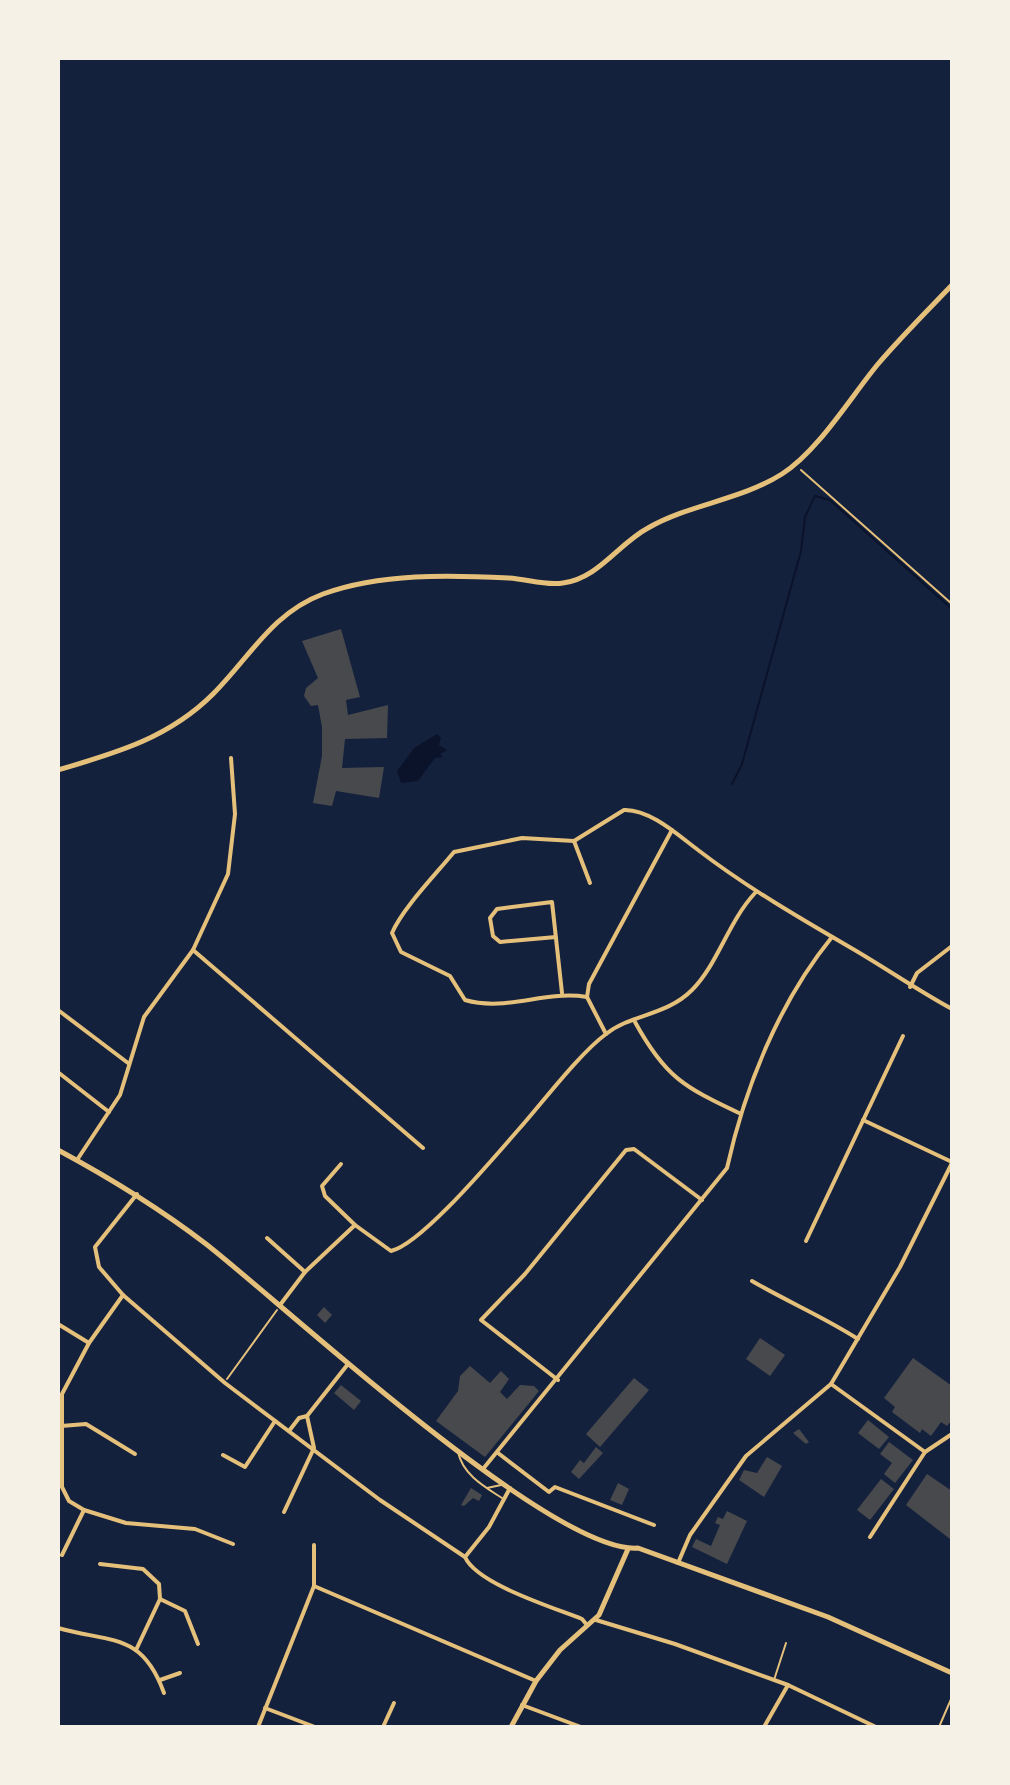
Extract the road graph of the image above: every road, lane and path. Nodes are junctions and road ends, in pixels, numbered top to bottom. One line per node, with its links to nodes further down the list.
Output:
1 (952, 285): 2 (main road)
2 (794, 464): 3 (path); 5 (main road)
3 (952, 604)
4 (231, 758): 13 (street)
5 (58, 770)
6 (672, 830): 7 (street); 9 (street); 16 (street)
7 (574, 841): 8 (street); 15 (street)
8 (590, 883)
9 (755, 892): 11 (street); 19 (street)
10 (556, 937): 10 (street); 15 (street)
11 (832, 937): 14 (street); 25 (street)
12 (952, 946): 14 (street)
13 (193, 950): 22 (street); 27 (street)
14 (910, 987): 17 (street)
15 (562, 993): 16 (street)
16 (587, 997): 20 (street)
17 (952, 1009)
18 (58, 1010): 22 (street)
19 (635, 1022): 20 (street); 25 (street)
20 (606, 1034): 34 (street)
21 (903, 1036): 26 (street)
22 (128, 1063): 24 (street)
23 (59, 1073): 24 (street)
24 (109, 1112): 29 (street)
25 (739, 1113): 33 (street)
26 (863, 1120): 30 (street); 36 (street)
27 (423, 1148)
28 (58, 1150): 29 (main road)
29 (77, 1160): 32 (main road)
30 (952, 1162): 42 (street)
31 (341, 1164): 34 (street)
32 (137, 1194): 39 (street); 40 (main road)
33 (702, 1200): 45 (street); 45 (street)
34 (355, 1225): 37 (street)
35 (267, 1238): 37 (street)
36 (806, 1241)
37 (305, 1272): 40 (street)
38 (752, 1281): 42 (street)
39 (123, 1295): 43 (street); 46 (street)
40 (280, 1306): 44 (main road); 46 (path)
41 (58, 1324): 43 (street)
42 (858, 1339): 47 (street)
43 (89, 1343): 50 (street)
44 (348, 1364): 48 (street); 54 (main road)
45 (558, 1381): 56 (street)
46 (225, 1383): 49 (street)
47 (831, 1384): 55 (street); 72 (street)
48 (307, 1416): 51 (street); 53 (street)
49 (275, 1421): 51 (street); 58 (street)
50 (61, 1426): 57 (street); 63 (street)
51 (289, 1431): 53 (street)
52 (952, 1434): 55 (street)
53 (314, 1448): 64 (street); 71 (street)
54 (458, 1451): 59 (main road); 61 (lane)
55 (925, 1452): 66 (street)
56 (498, 1453): 59 (street); 65 (street)
57 (135, 1454)
58 (223, 1455)
59 (483, 1469): 60 (main road)
60 (507, 1486): 61 (lane); 62 (street); 69 (main road)
61 (486, 1488): 62 (lane)
62 (504, 1499): 71 (street)
63 (84, 1510): 67 (street); 70 (street)
64 (284, 1512)
65 (654, 1525)
66 (870, 1537)
67 (233, 1544)
68 (314, 1545): 74 (street)
69 (628, 1549): 72 (main road); 76 (main road)
70 (62, 1555)
71 (465, 1557): 77 (street)
72 (678, 1563): 83 (main road)
73 (100, 1564): 75 (street)
74 (314, 1586): 86 (street); 92 (street)
75 (160, 1599): 80 (street); 81 (street)
76 (596, 1620): 77 (main road); 84 (street)
77 (587, 1625): 86 (main road)
78 (58, 1628): 81 (street)
79 (786, 1643): 84 (lane)
80 (198, 1644)
81 (136, 1650): 85 (street)
82 (180, 1673): 85 (street)
83 (952, 1673)
84 (774, 1680): 87 (street)
85 (159, 1681): 88 (street)
86 (536, 1681): 91 (main road)
87 (788, 1685): 98 (street); 99 (street)
88 (164, 1693)
89 (952, 1697): 100 (lane)
90 (394, 1703): 95 (street)
91 (522, 1705): 96 (main road); 97 (street)
92 (265, 1708): 93 (street); 94 (street)
93 (258, 1727)
94 (315, 1727)
95 (383, 1727)
96 (511, 1727)
97 (581, 1727)
98 (764, 1727)
99 (876, 1727)
100 (939, 1727)

